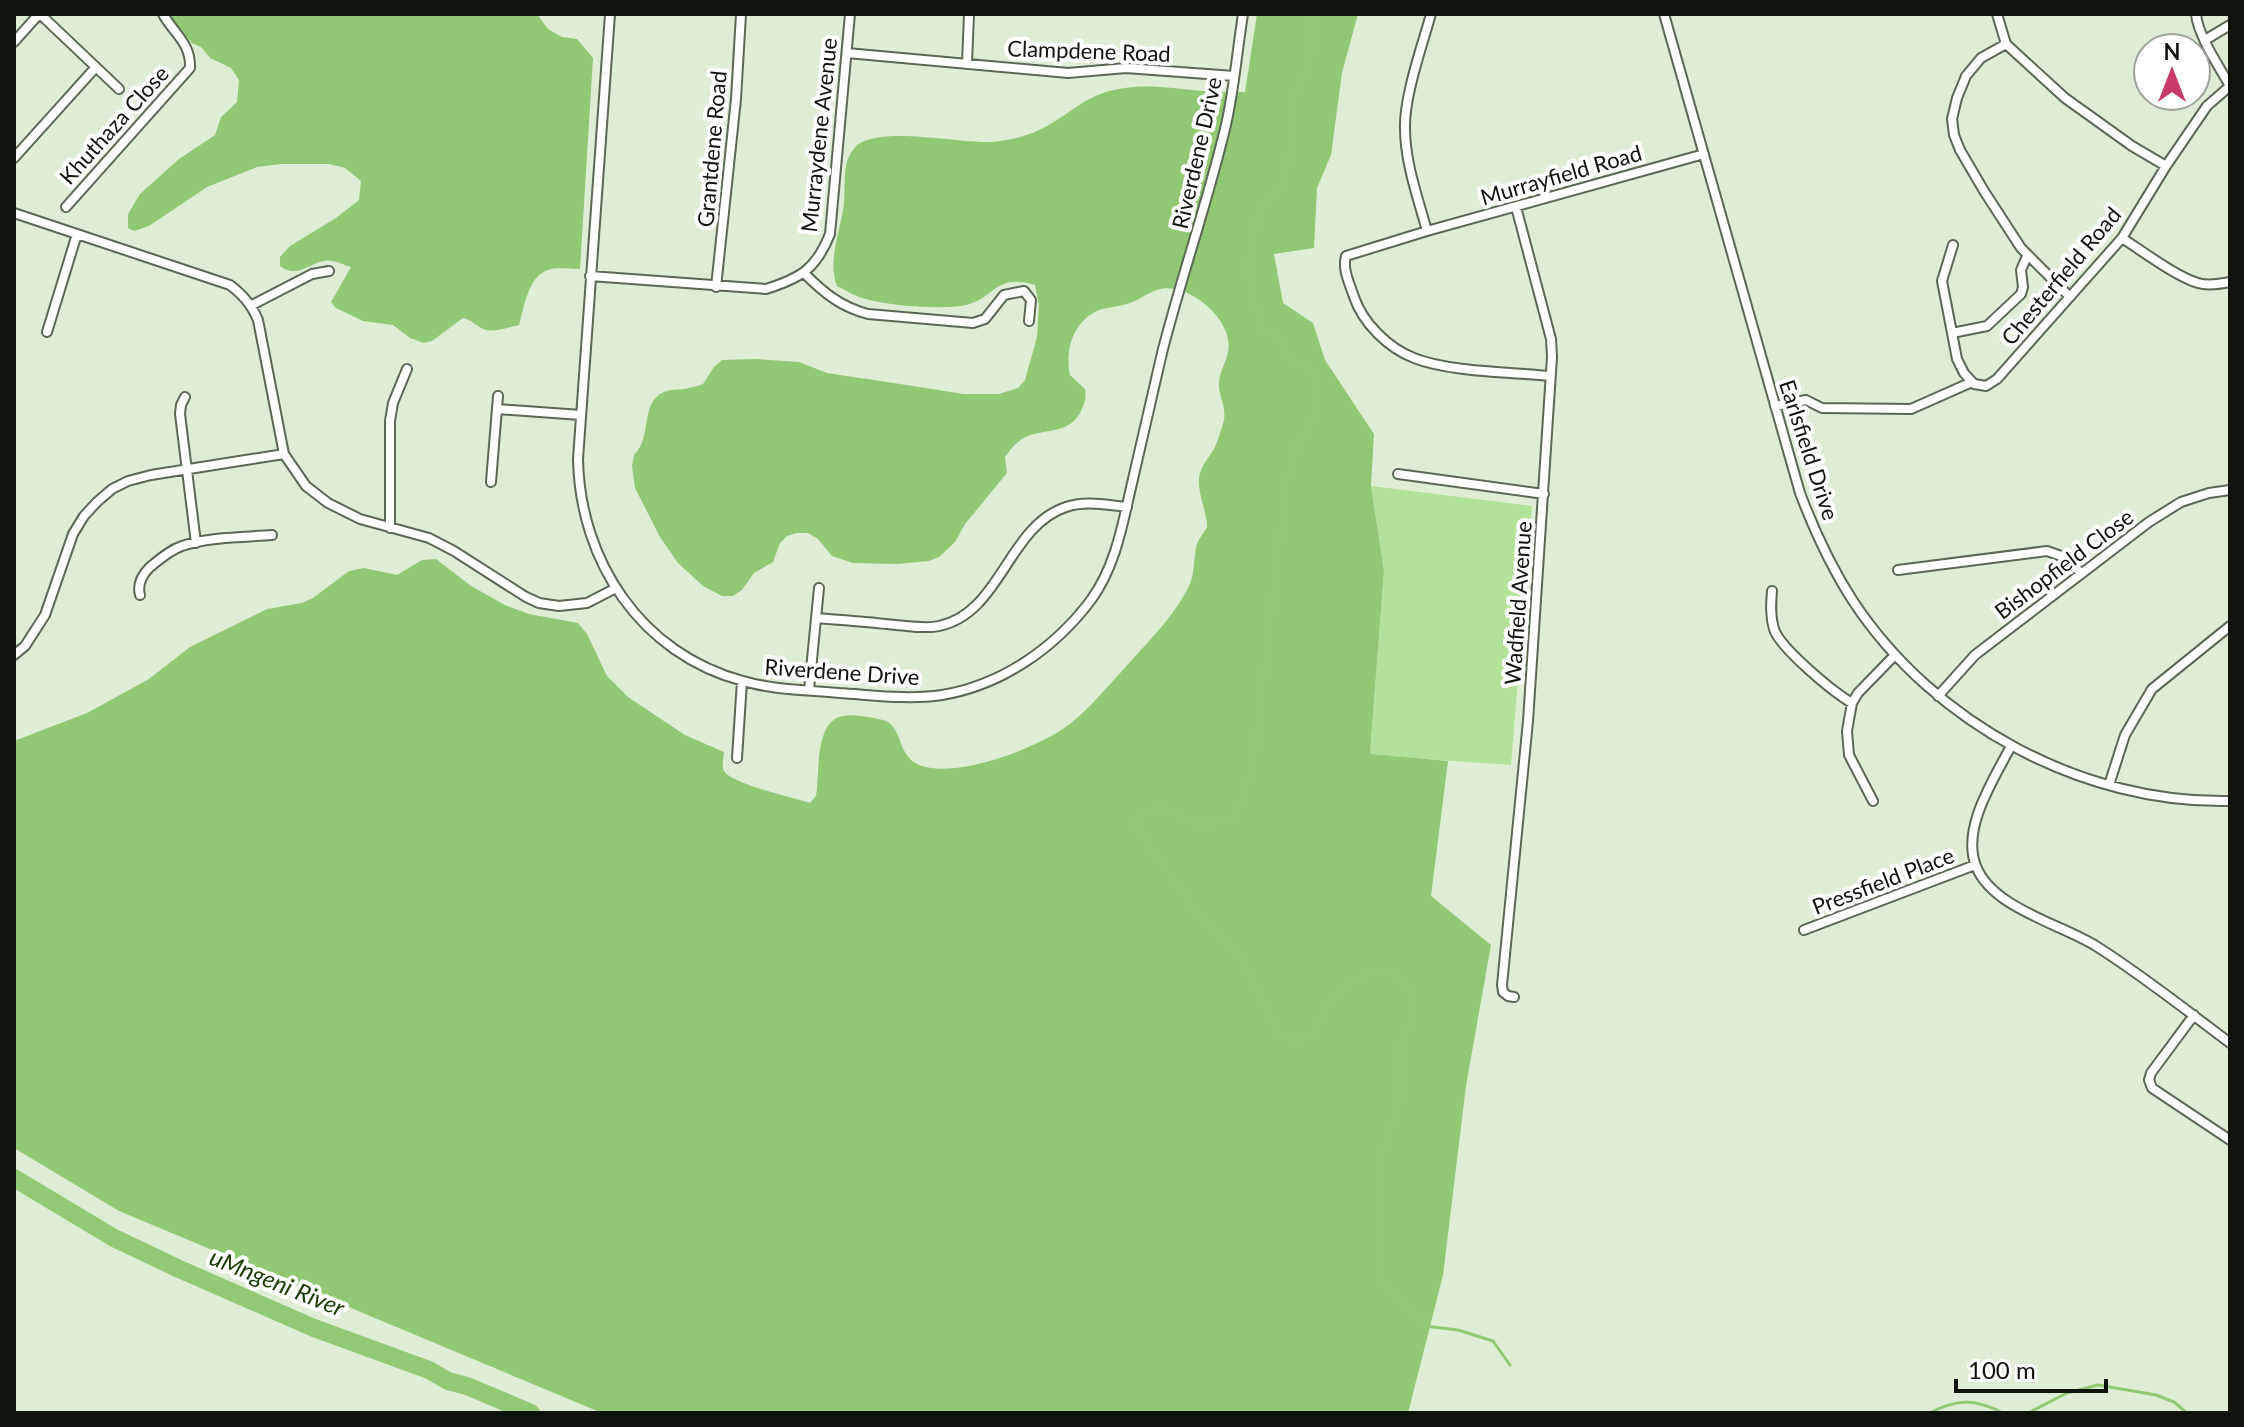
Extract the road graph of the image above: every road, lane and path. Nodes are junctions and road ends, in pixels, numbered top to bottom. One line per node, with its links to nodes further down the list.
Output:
1 (40, 14): 13 (street); 18 (street)
2 (163, 14): 25 (street, Khuthaza Close)
3 (610, 14): 35 (street, Riverdene Drive)
4 (741, 14): 37 (street, Grantdene Road)
5 (850, 14): 15 (street, Murraydene Avenue)
6 (969, 14): 17 (street)
7 (1243, 14): 19 (street, Riverdene Drive)
8 (1431, 14): 28 (street)
9 (1664, 14): 22 (street, Earlsfield Drive)
10 (1997, 14): 14 (street)
11 (2230, 25): 12 (street)
12 (2212, 36)
13 (14, 42)
14 (2006, 44): 24 (street); 32 (street)
15 (847, 53): 17 (street, Clampdene Road); 34 (street, Murraydene Avenue)
16 (2212, 53): 20 (street)
17 (967, 64): 19 (street, Clampdene Road)
18 (96, 67): 21 (street); 23 (street)
19 (1234, 76): 57 (street, Riverdene Drive)
20 (2230, 86): 24 (street, Chesterfield Road)
21 (119, 89)
22 (1704, 154): 26 (street, Murrayfield Road); 48 (street, Earlsfield Drive)
23 (14, 158)
24 (2166, 166): 30 (street, Chesterfield Road)
25 (66, 207)
26 (1516, 207): 28 (street, Murrayfield Road); 44 (street, Wadfield Avenue)
27 (14, 213): 29 (street)
28 (1427, 231): 44 (street, Murrayfield Road)
29 (77, 234): 39 (street); 41 (street)
30 (2122, 238): 36 (street); 38 (street, Chesterfield Road)
31 (1953, 245): 42 (street)
32 (2027, 256): 38 (street); 42 (street)
33 (329, 271): 39 (street)
34 (805, 274): 37 (street); 40 (street)
35 (590, 276): 37 (street); 50 (street, Riverdene Drive)
36 (2230, 282)
37 (716, 287)
38 (2070, 297): 45 (street, Chesterfield Road)
39 (252, 305): 51 (street)
40 (1029, 321)
41 (47, 332)
42 (1952, 333): 45 (street)
43 (407, 369): 58 (street)
44 (1550, 376): 56 (street, Wadfield Avenue)
45 (1972, 382): 48 (street, Chesterfield Road)
46 (498, 396): 49 (street)
47 (185, 397): 52 (street)
48 (1775, 406): 70 (street, Earlsfield Drive)
49 (497, 409): 50 (street); 54 (street)
50 (581, 415): 63 (street, Riverdene Drive)
51 (284, 454): 52 (street); 58 (street)
52 (187, 469): 60 (street); 69 (street)
53 (1398, 474): 56 (street)
54 (491, 482)
55 (2230, 490): 62 (street, Bishopfield Close)
56 (1544, 494): 82 (street, Wadfield Avenue)
57 (1127, 507): 67 (street); 72 (street, Riverdene Drive)
58 (390, 528): 63 (street)
59 (272, 535): 60 (street)
60 (196, 543): 66 (street)
61 (1898, 570): 62 (street)
62 (2081, 573): 73 (street, Bishopfield Close)
63 (616, 588): 71 (street, Riverdene Drive)
64 (819, 588): 67 (street)
65 (1772, 591): 74 (street)
66 (140, 595)
67 (817, 618): 72 (street)
68 (2230, 626): 77 (street)
69 (14, 655)
70 (1895, 655): 73 (street, Earlsfield Drive); 74 (street)
71 (742, 681): 72 (street, Riverdene Drive); 76 (street)
72 (809, 690)
73 (1938, 696): 75 (street, Earlsfield Drive)
74 (1852, 703): 78 (street)
75 (2011, 746): 77 (street, Earlsfield Drive); 80 (street)
76 (737, 758)
77 (2109, 785): 79 (street, Earlsfield Drive)
78 (1873, 801)
79 (2230, 801)
80 (1975, 865): 81 (street, Pressfield Place); 83 (street)
81 (1804, 930)
82 (1514, 997)
83 (2194, 1015): 84 (street); 85 (street)
84 (2230, 1043)
85 (2230, 1140)

